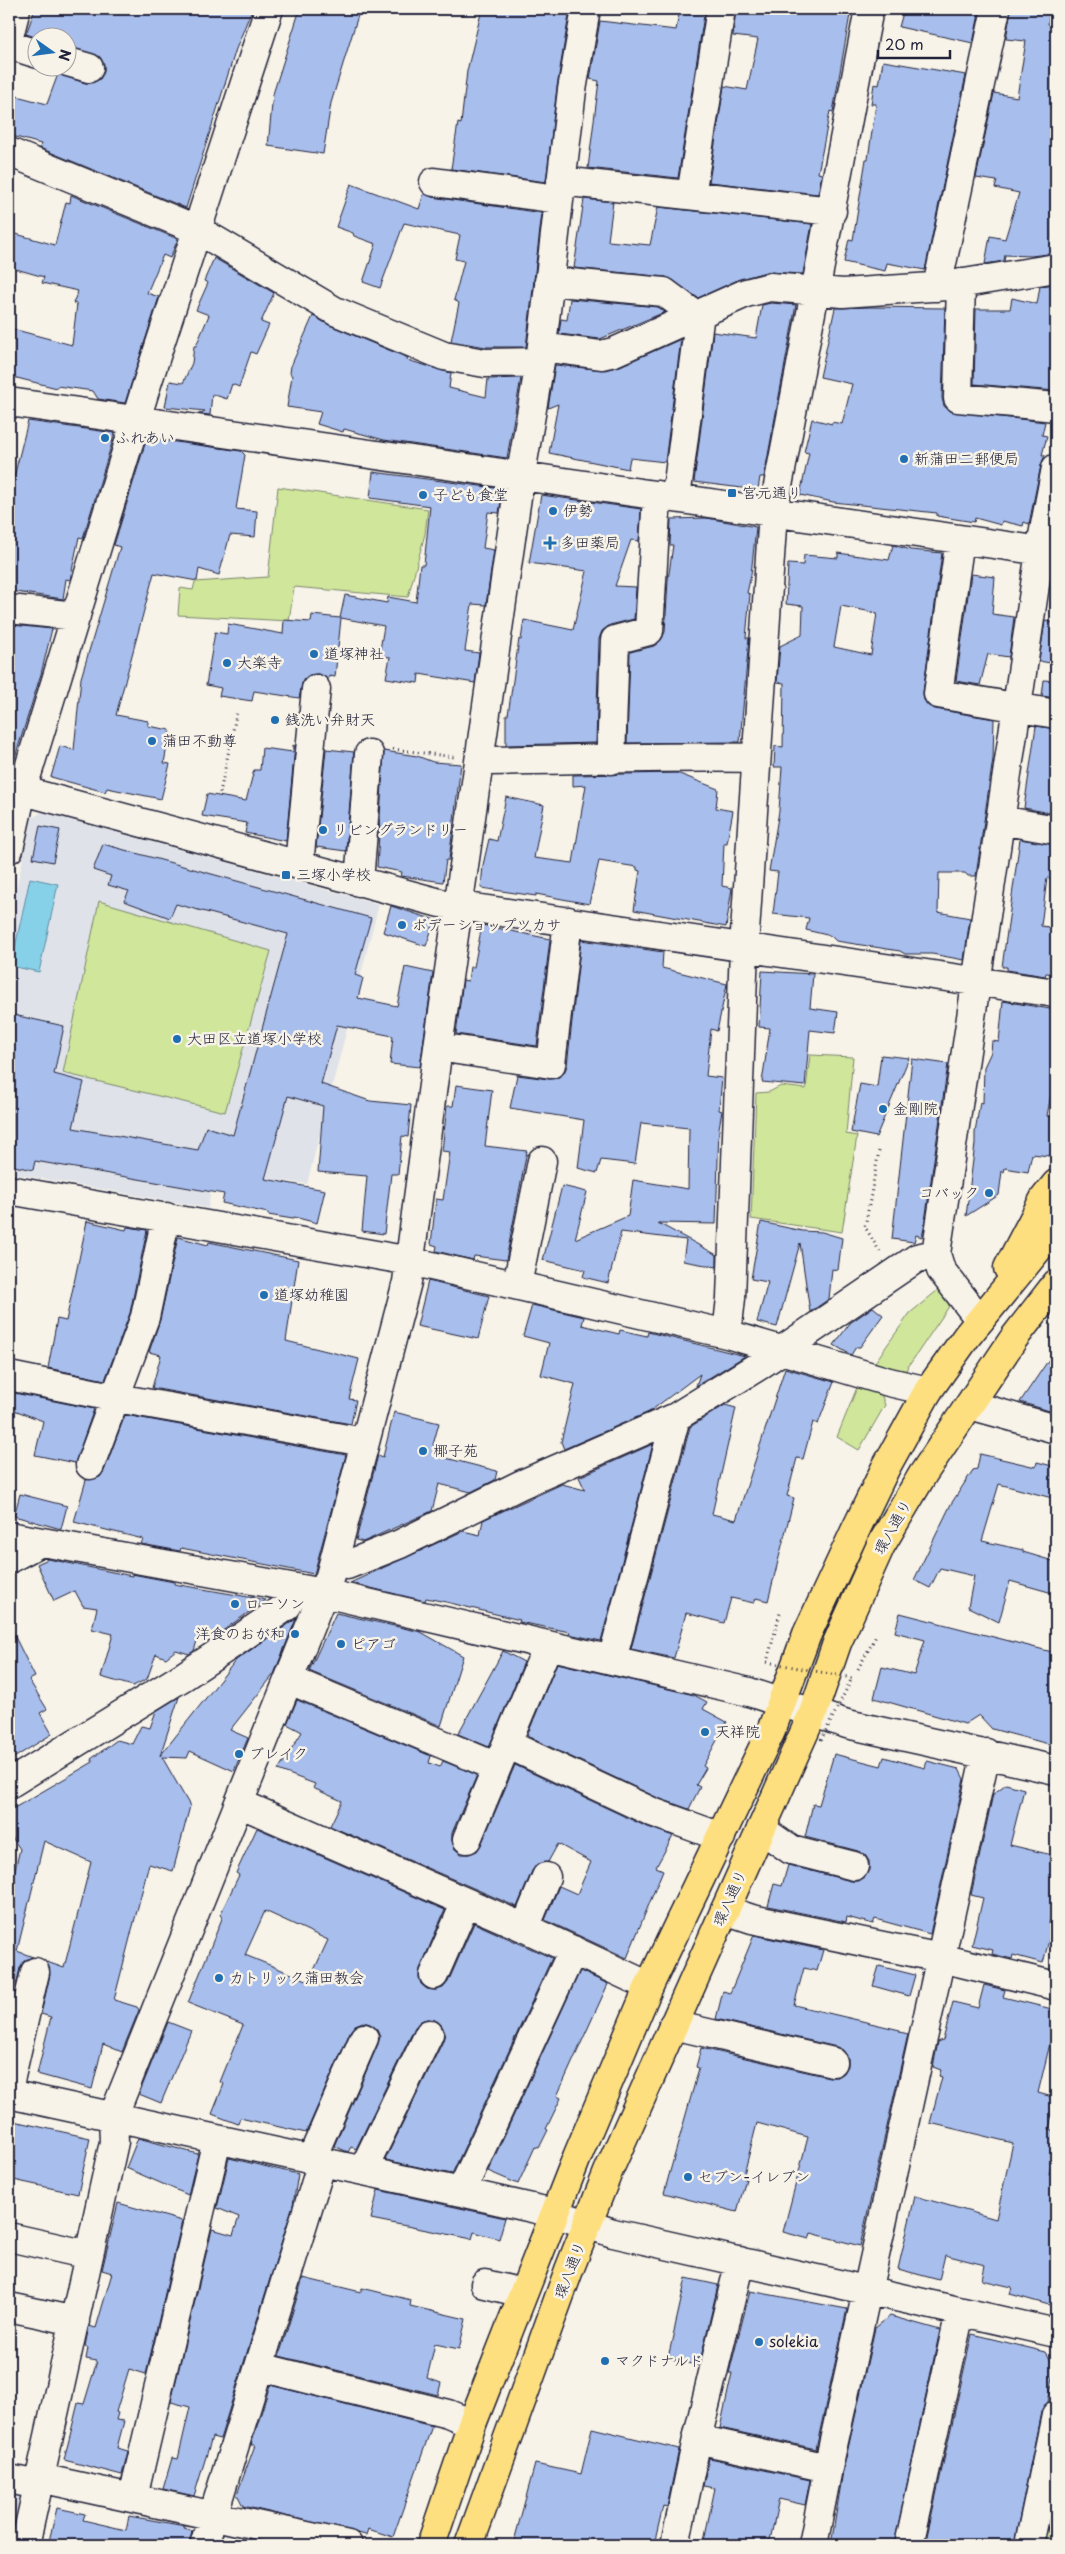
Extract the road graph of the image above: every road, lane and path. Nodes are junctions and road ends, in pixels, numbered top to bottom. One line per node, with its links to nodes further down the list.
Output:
1 (16, 9): 7 (street)
2 (268, 9): 15 (street)
3 (586, 9): 12 (street)
4 (721, 9): 13 (street)
5 (869, 9): 14 (street)
6 (996, 9): 18 (street)
7 (9, 36)
8 (9, 46): 9 (street)
9 (28, 51)
10 (9, 152): 15 (street)
11 (434, 182): 12 (street)
12 (559, 190): 13 (street); 17 (street)
13 (691, 196): 14 (street)
14 (832, 211): 19 (street)
15 (198, 230): 21 (street); 24 (street)
16 (1056, 268): 18 (street)
17 (549, 281): 20 (street); 21 (street)
18 (949, 285): 19 (street); 23 (street)
19 (816, 292): 20 (street); 28 (street)
20 (697, 314): 21 (street); 27 (street)
21 (541, 354): 26 (street)
22 (9, 402): 24 (street)
23 (1056, 407)
24 (136, 420): 26 (street); 32 (street)
25 (1056, 468): 30 (street)
26 (520, 476): 27 (street); 40 (street)
27 (666, 497): 28 (street); 39 (street)
28 (773, 512): 29 (street); 38 (street)
29 (960, 539): 30 (street); 34 (street)
30 (1048, 552): 34 (street)
31 (9, 609): 32 (street)
32 (76, 616): 41 (street)
33 (316, 689): 46 (street)
34 (1018, 708): 36 (street); 43 (street)
35 (237, 711): 42 (path)
36 (1056, 714)
37 (369, 754): 47 (street)
38 (756, 758): 39 (street); 50 (street)
39 (611, 760): 40 (street)
40 (480, 761): 48 (street)
41 (15, 789): 45 (street); 46 (street)
42 (220, 793)
43 (1000, 820): 44 (street); 51 (street)
44 (1056, 830)
45 (9, 849)
46 (299, 865): 47 (street)
47 (359, 882): 48 (street)
48 (459, 906): 49 (street); 53 (street)
49 (568, 920): 50 (street); 53 (street)
50 (744, 947): 51 (street); 67 (street)
51 (978, 981): 52 (street); 60 (street)
52 (1056, 992)
53 (438, 1047): 62 (street)
54 (879, 1151): 61 (path)
55 (542, 1161): 64 (street)
56 (1056, 1184): 66 (main road)
57 (9, 1190): 58 (street)
58 (166, 1217): 62 (street); 72 (street)
59 (1056, 1227): 66 (main road, 環八通り)
60 (936, 1254): 66 (street); 69 (street)
61 (884, 1258)
62 (410, 1260): 64 (street); 76 (street)
63 (1056, 1284): 68 (main road, 環八通り)
64 (517, 1285): 67 (street)
65 (1056, 1308): 68 (main road)
66 (974, 1328): 71 (main road, 環八通り)
67 (727, 1334): 69 (street)
68 (1014, 1338): 73 (main road, 環八通り)
69 (781, 1350): 71 (street); 74 (street)
70 (9, 1376): 72 (street)
71 (928, 1391): 90 (main road, 環八通り)
72 (117, 1398): 76 (street); 77 (street)
73 (970, 1405): 75 (street); 91 (main road, 環八通り)
74 (676, 1417): 81 (street); 87 (street)
75 (1056, 1429)
76 (364, 1442): 81 (street)
77 (90, 1465)
78 (9, 1536): 79 (street)
79 (41, 1542): 80 (street); 82 (street)
80 (9, 1559)
81 (334, 1563): 83 (street)
82 (297, 1588): 83 (street); 96 (street)
83 (324, 1593): 86 (street); 89 (street)
84 (780, 1613): 88 (path, bridge)
85 (876, 1636): 88 (path)
86 (548, 1645): 87 (street); 94 (street)
87 (612, 1660): 90 (street)
88 (852, 1678): 92 (path, bridge)
89 (290, 1680): 94 (street); 97 (street)
90 (782, 1703): 91 (street); 99 (main road, 環八通り)
91 (813, 1713): 93 (street); 98 (main road, 環八通り)
92 (820, 1743)
93 (986, 1753): 95 (street); 107 (street)
94 (502, 1755): 99 (street); 100 (street)
95 (1056, 1770)
96 (9, 1784)
97 (239, 1803): 103 (street); 118 (street)
98 (761, 1829): 101 (street); 104 (main road, 環八通り)
99 (721, 1837): 110 (main road, 環八通り)
100 (467, 1839)
101 (854, 1866)
102 (546, 1877): 105 (street)
103 (465, 1904): 105 (street); 109 (street)
104 (725, 1910): 107 (street); 112 (main road, 環八通り)
105 (525, 1928): 106 (street)
106 (573, 1950): 110 (street); 122 (street)
107 (941, 1958): 111 (street); 129 (street)
108 (35, 1972): 116 (street)
109 (434, 1975)
110 (649, 1986): 123 (main road, 環八通り)
111 (1056, 1986)
112 (673, 2025): 115 (street); 124 (main road, 環八通り)
113 (429, 2034): 121 (street)
114 (364, 2038): 120 (street)
115 (833, 2062)
116 (9, 2085)
117 (9, 2094): 118 (street)
118 (113, 2117): 119 (street); 126 (street)
119 (217, 2140): 120 (street); 142 (street)
120 (317, 2161): 121 (street); 135 (street)
121 (363, 2170): 122 (street)
122 (460, 2192): 123 (street)
123 (554, 2213): 124 (street); 130 (main road, 環八通り)
124 (587, 2225): 127 (street); 148 (main road, 環八通り)
125 (9, 2237): 126 (street)
126 (89, 2255): 133 (street)
127 (740, 2261): 129 (street); 138 (street)
128 (485, 2284): 130 (street)
129 (867, 2292): 132 (street); 139 (street)
130 (523, 2293): 137 (main road, 環八通り)
131 (9, 2307): 133 (street)
132 (960, 2312): 134 (street); 151 (street)
133 (75, 2321): 141 (street)
134 (1056, 2333)
135 (260, 2366): 137 (street); 143 (street)
136 (1056, 2415): 152 (street)
137 (472, 2424): 147 (main road, 環八通り)
138 (697, 2439): 139 (street); 149 (street)
139 (828, 2468): 150 (street)
140 (9, 2479): 141 (street)
141 (39, 2481): 142 (street); 144 (street)
142 (133, 2497): 143 (street)
143 (213, 2515): 145 (street); 146 (street)
144 (20, 2538)
145 (204, 2545)
146 (348, 2545)
147 (431, 2545)
148 (469, 2545)
149 (675, 2545)
150 (813, 2545)
151 (909, 2545)
152 (1028, 2545)

